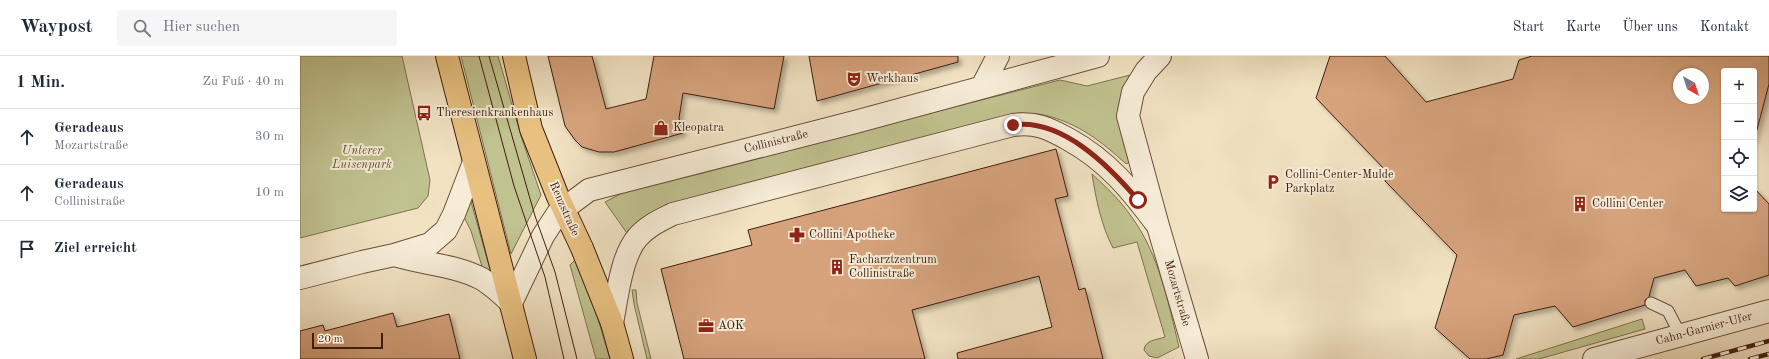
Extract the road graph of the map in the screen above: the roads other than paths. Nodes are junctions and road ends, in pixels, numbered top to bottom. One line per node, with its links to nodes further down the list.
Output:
1 (447, 56): 7 (main road)
2 (514, 56): 8 (main road, Renzstraße)
3 (998, 56): 6 (street)
4 (1098, 56): 6 (street, Collinistraße)
5 (1160, 56): 9 (street, Mozartstraße)
6 (982, 87): 8 (street, Collinistraße)
7 (474, 162): 10 (street); 12 (main road)
8 (562, 208): 12 (street, Collinistraße); 15 (main road, Renzstraße)
9 (1158, 226): 15 (street, Mozartstraße); 19 (street, Mozartstraße)
10 (394, 255): 11 (street); 12 (street)
11 (300, 278)
12 (511, 303): 17 (main road)
13 (1651, 303): 16 (lane)
14 (1766, 313): 16 (street, Cahn-Garnier-Ufer)
15 (612, 323): 18 (main road, Renzstraße)
16 (1681, 336): 20 (street, Cahn-Garnier-Ufer)
17 (525, 359)
18 (622, 359)
19 (1197, 359)
20 (1594, 359)

